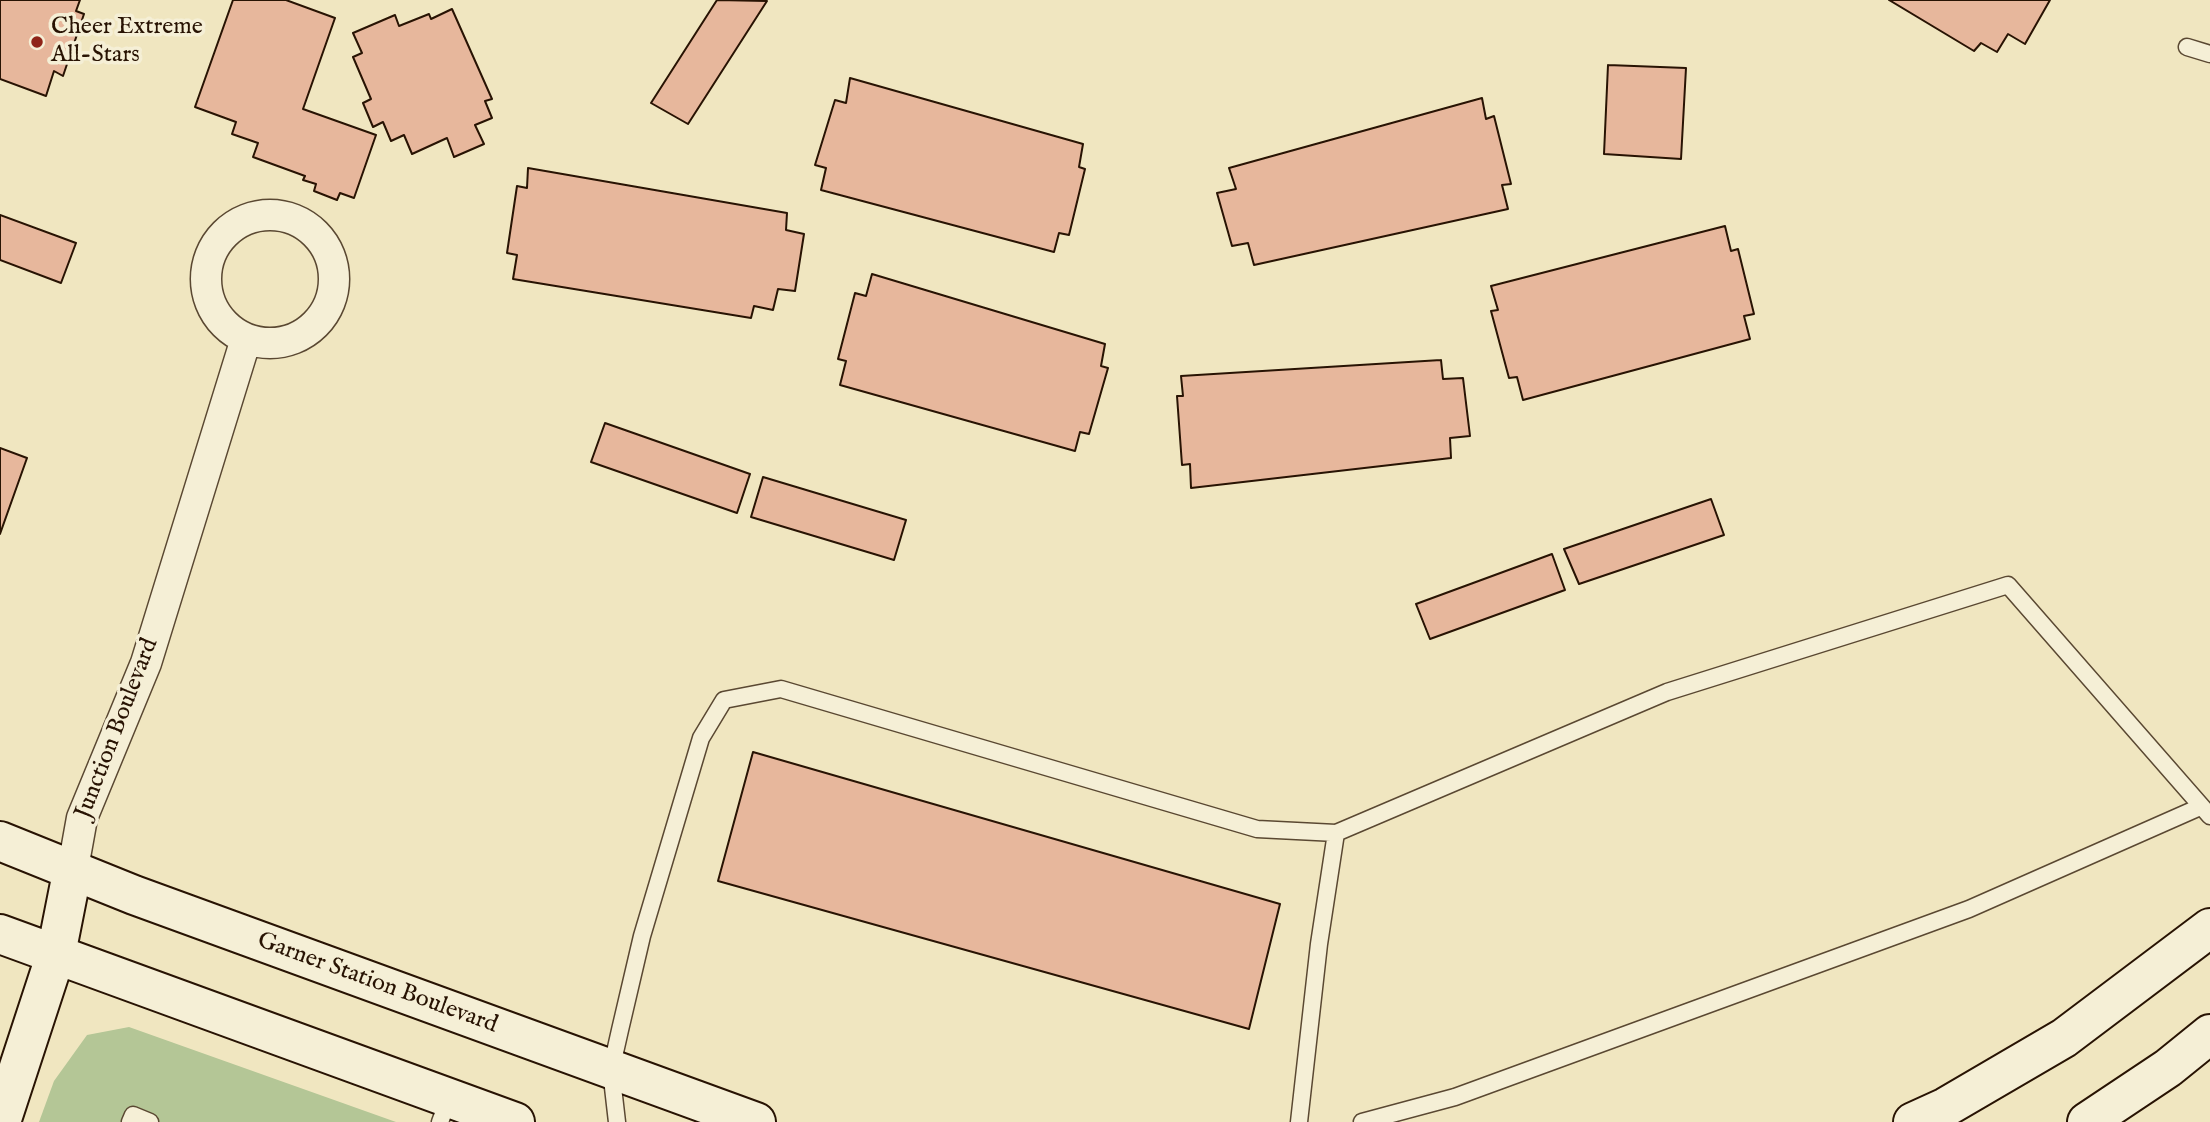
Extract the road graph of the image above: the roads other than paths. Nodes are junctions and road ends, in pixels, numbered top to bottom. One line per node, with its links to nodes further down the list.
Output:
1 (2187, 47): 2 (lane)
2 (2210, 54)
3 (247, 339): 3 (street); 7 (street, Junction Boulevard)
4 (2205, 812): 5 (lane); 21 (lane)
5 (1336, 833): 12 (lane); 20 (lane)
6 (0, 841): 7 (street, Garner Station Boulevard)
7 (73, 869): 10 (street, Junction Boulevard); 12 (street, Garner Station Boulevard)
8 (2210, 928): 22 (street)
9 (0, 934): 10 (street)
10 (56, 954): 13 (street); 14 (street, Junction Boulevard)
11 (2210, 1034): 23 (street)
12 (611, 1070): 18 (lane); 19 (street, Garner Station Boulevard)
13 (444, 1110): 17 (street)
14 (1, 1122)
15 (130, 1122): 16 (lane)
16 (150, 1122)
17 (515, 1122)
18 (617, 1122)
19 (756, 1122)
20 (1299, 1122)
21 (1362, 1122)
22 (1913, 1122)
23 (2087, 1122)

